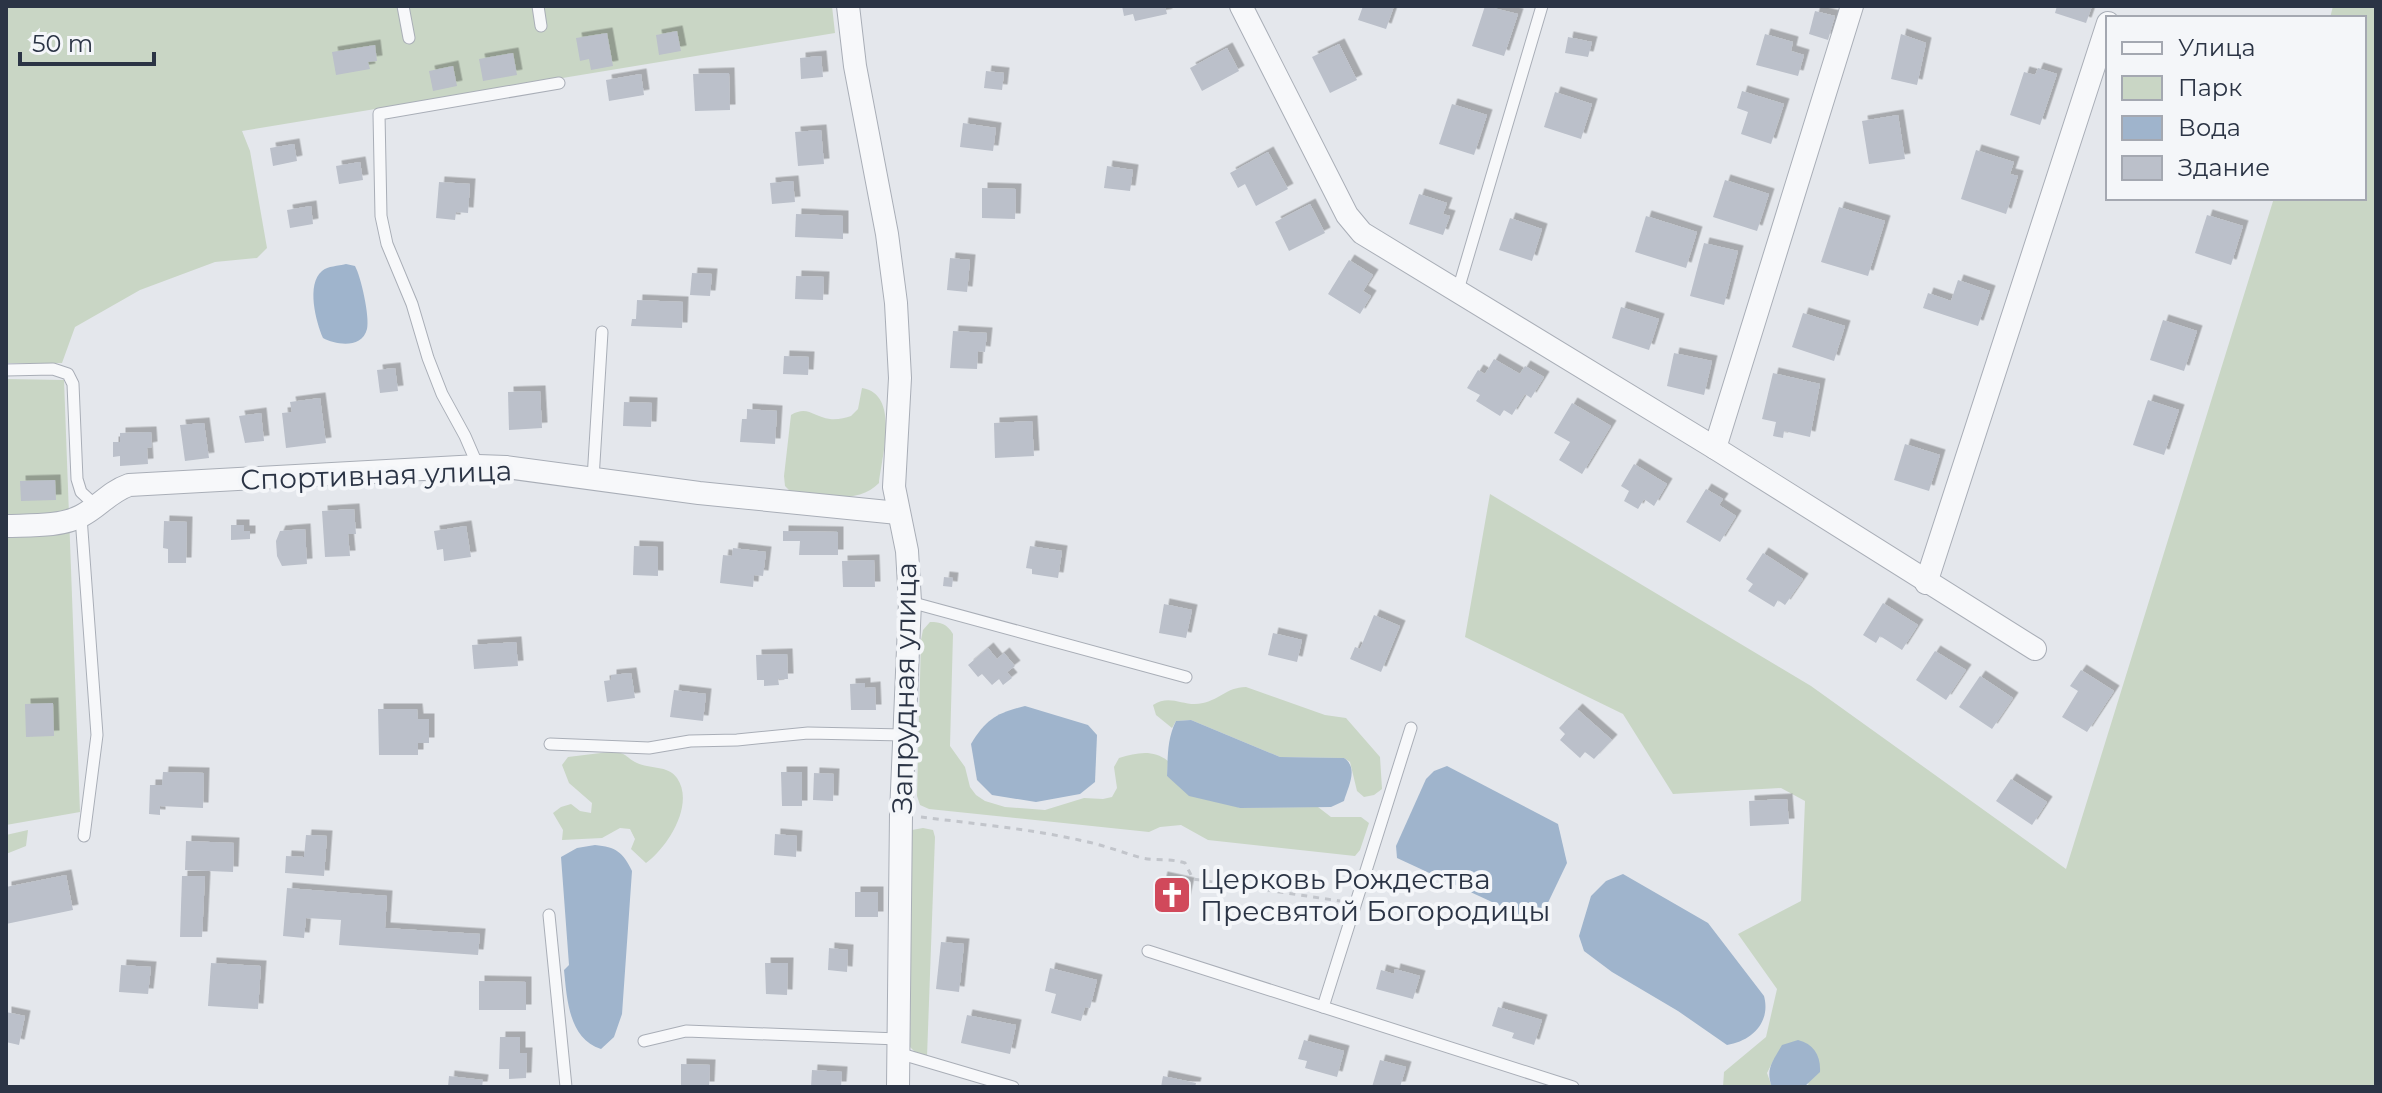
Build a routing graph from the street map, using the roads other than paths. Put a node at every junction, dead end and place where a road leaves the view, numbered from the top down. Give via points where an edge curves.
1 (403, 6) edge
2 (538, 6) edge
3 (848, 6) edge
4 (1241, 6) edge
5 (1542, 6) edge
6 (1852, 6) edge
7 (541, 26) dead end
8 (2106, 29) edge
9 (409, 38) dead end
10 (559, 83) dead end
11 (1458, 290) junction
12 (602, 332) dead end
13 (6, 370) edge
14 (1715, 448) junction
15 (478, 466) junction
16 (593, 479) junction
17 (88, 511) junction
18 (898, 513) junction
19 (6, 526) edge
20 (1926, 583) junction
21 (910, 602) junction
22 (2035, 649) dead end
23 (1186, 677) dead end
24 (1411, 728) dead end
25 (904, 735) junction
26 (550, 744) dead end
27 (84, 836) dead end
28 (549, 915) dead end
29 (1148, 951) dead end
30 (1323, 1007) junction
31 (644, 1041) dead end
32 (898, 1046) junction
33 (566, 1087) edge
34 (898, 1087) edge
35 (1013, 1087) edge
36 (1573, 1087) edge

1 - 9 lane
2 - 7 lane
3 - 18 street, Запрудная улица via 896,303
4 - 11 street via 1347,215 1362,233
5 - 11 lane
6 - 14 street
8 - 20 street
10 - 15 lane via 379,114 381,216 387,244 442,394
11 - 14 street
12 - 16 lane
13 - 17 lane via 53,369 68,374 73,384 77,479
14 - 20 street
15 - 16 street, Спортивная улица
15 - 17 street, Спортивная улица via 129,485
16 - 18 street, Спортивная улица
17 - 19 street, Спортивная улица via 52,523
17 - 27 lane via 97,735
18 - 21 street, Запрудная улица
20 - 22 street
21 - 23 lane
21 - 25 street, Запрудная улица
24 - 30 lane
25 - 26 lane via 808,733 649,748
25 - 32 street, Запрудная улица
28 - 33 lane
29 - 30 lane
30 - 36 lane
31 - 32 lane via 686,1031
32 - 34 street, Запрудная улица
32 - 35 lane

